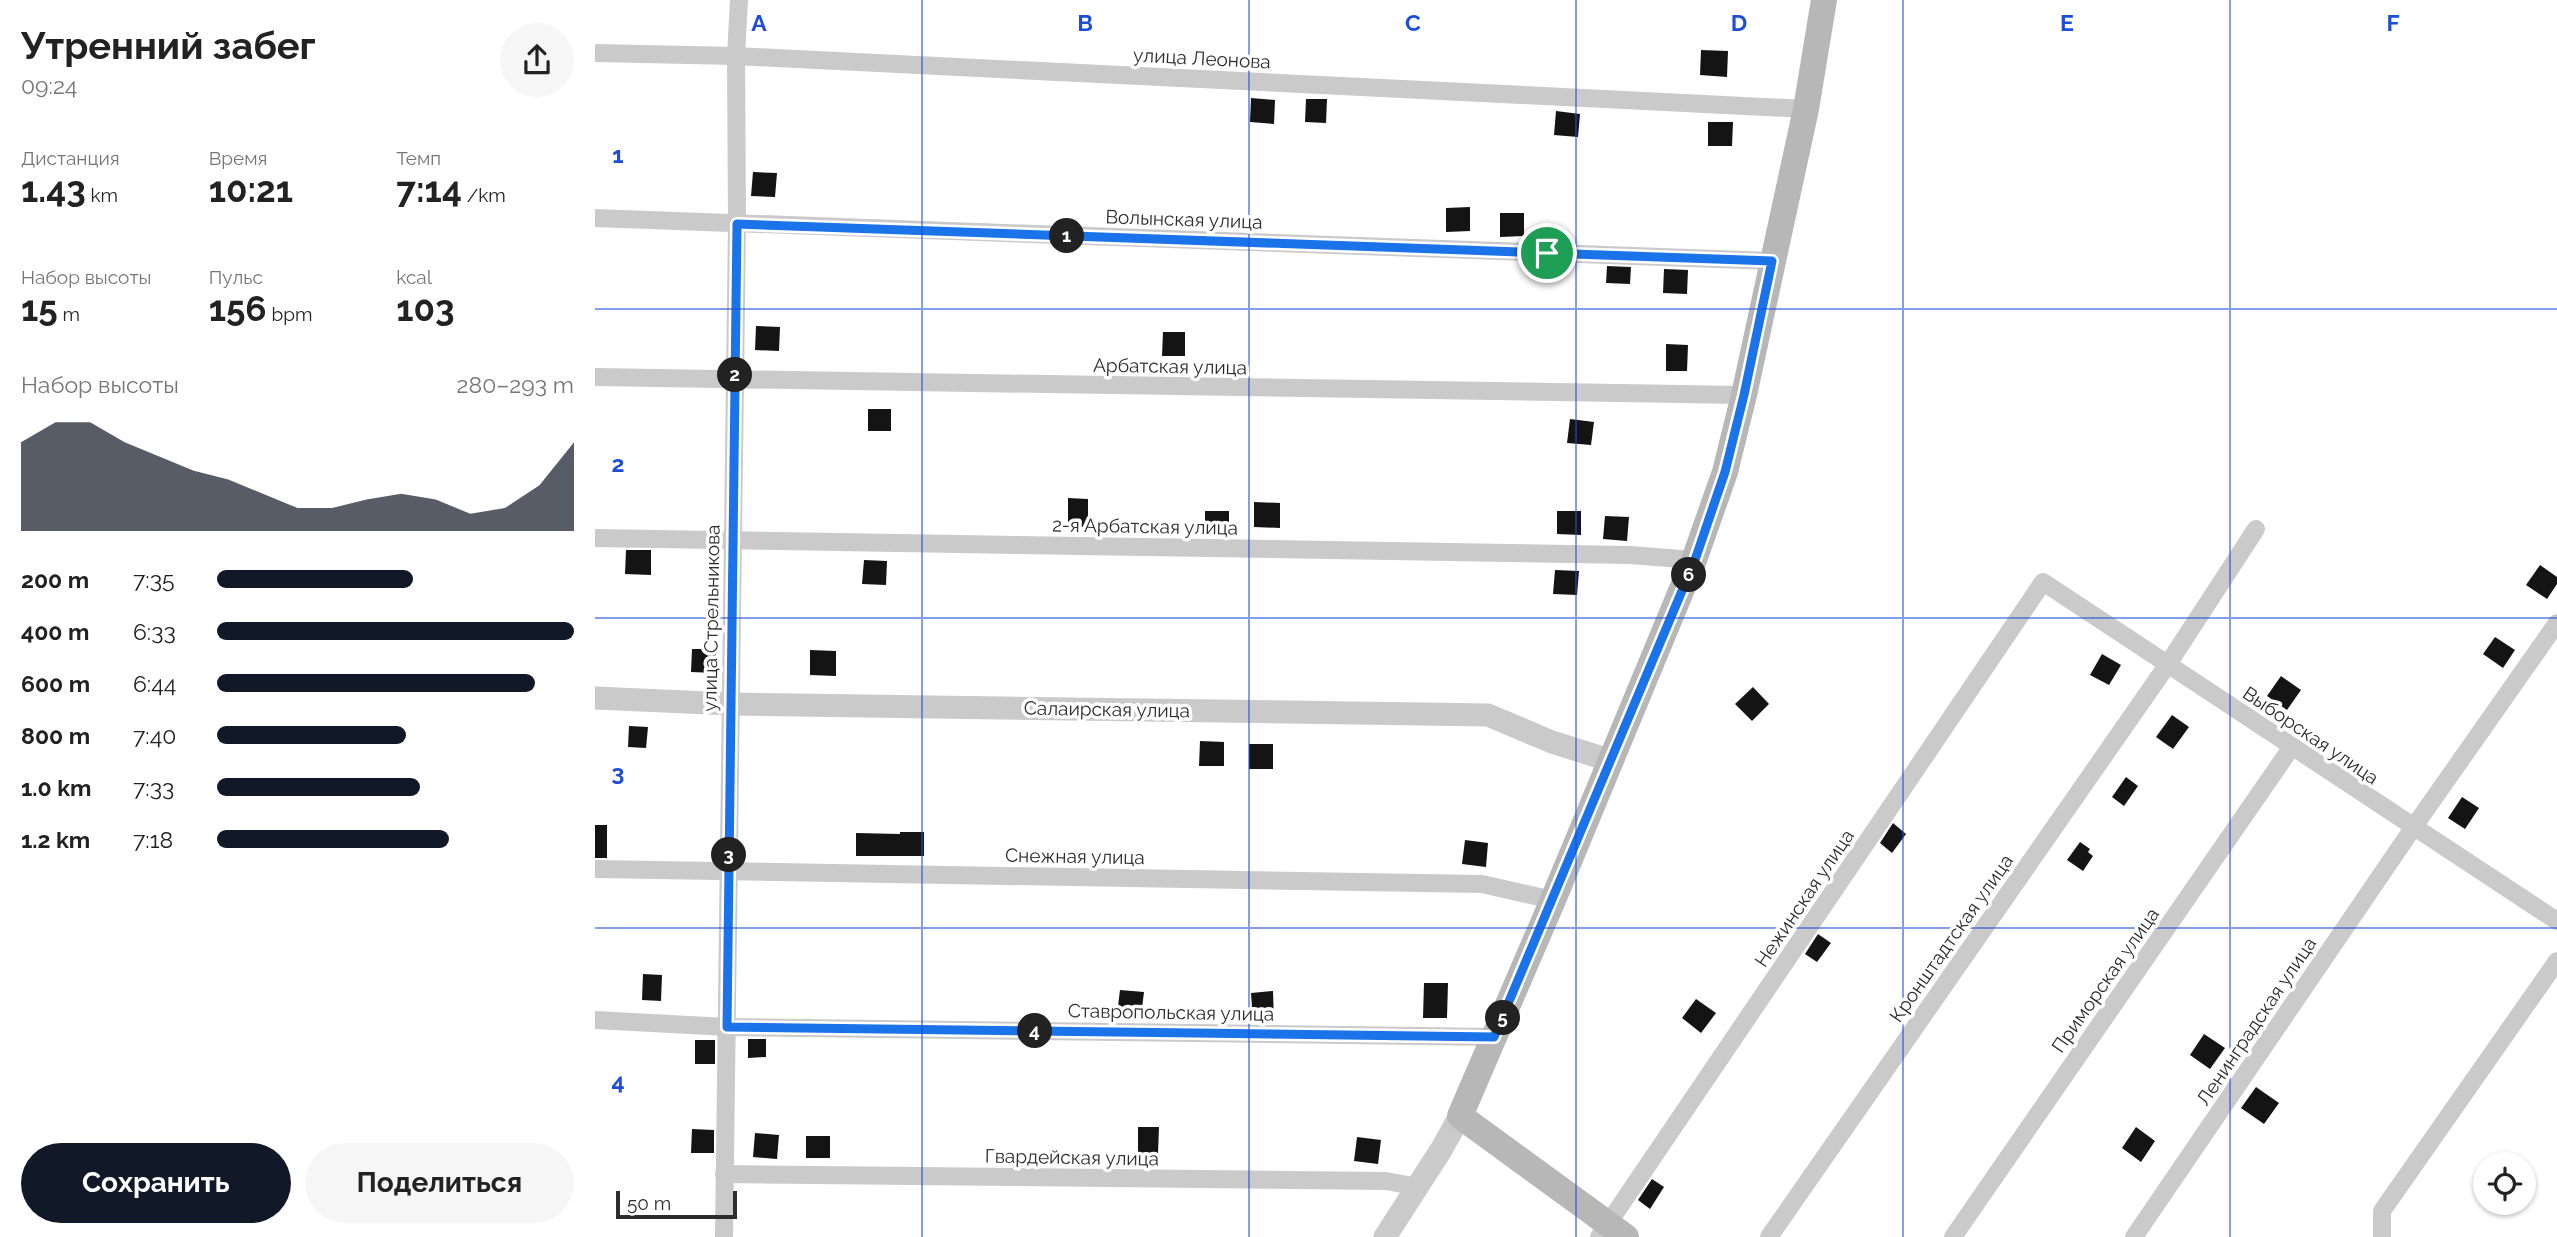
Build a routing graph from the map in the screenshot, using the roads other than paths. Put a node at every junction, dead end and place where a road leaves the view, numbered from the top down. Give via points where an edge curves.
1 (739, 0) edge
2 (1824, 0) edge
3 (595, 53) edge
4 (736, 56) junction
5 (1806, 108) junction
6 (595, 218) edge
7 (737, 224) junction
8 (1772, 261) junction
9 (595, 377) edge
10 (735, 380) junction
11 (1744, 395) junction
12 (2256, 529) dead end
13 (595, 538) edge
14 (733, 541) junction
15 (1695, 560) junction
16 (2043, 582) joint
17 (2557, 623) edge
18 (2168, 664) junction
19 (595, 698) edge
20 (731, 704) junction
21 (2291, 748) junction
22 (1612, 761) junction
23 (2413, 828) junction
24 (595, 869) edge
25 (729, 871) junction
26 (1553, 900) junction
27 (2557, 921) edge
28 (2557, 961) edge
29 (595, 1020) edge
30 (727, 1027) junction
31 (1494, 1037) junction
32 (1460, 1116) junction
33 (725, 1174) junction
34 (1419, 1186) junction
35 (1611, 1233) edge
36 (724, 1237) edge
37 (1385, 1237) edge
38 (1769, 1237) edge
39 (1954, 1237) edge
40 (2134, 1237) edge
41 (2382, 1237) edge

1 - 4 street, улица Стрельникова
2 - 5 main road
3 - 4 street, улица Леонова
4 - 5 street, улица Леонова
4 - 7 street, улица Стрельникова
5 - 8 main road
6 - 7 street, Волынская улица
7 - 8 street, Волынская улица
7 - 10 street, улица Стрельникова
8 - 11 main road
9 - 10 street, Арбатская улица
10 - 11 street, Арбатская улица
10 - 14 street, улица Стрельникова
11 - 15 main road via 1725,472
12 - 18 street, Кронштадтская улица
13 - 14 street, 2-я Арбатская улица
14 - 15 street, 2-я Арбатская улица via 1630,555
14 - 20 street, улица Стрельникова
15 - 22 main road
16 - 18 street, Выборская улица
16 - 35 street, Нежинская улица
17 - 23 street, Ленинградская улица
18 - 21 street, Выборская улица
18 - 38 street, Кронштадтская улица
19 - 20 street, Салаирская улица
20 - 22 street, Салаирская улица via 1488,715
20 - 25 street, улица Стрельникова
21 - 23 street, Выборская улица
21 - 39 street, Приморская улица
22 - 26 main road
23 - 27 street, Выборская улица
23 - 40 street, Ленинградская улица
24 - 25 street, Снежная улица
25 - 26 street, Снежная улица via 1482,884
25 - 30 street, улица Стрельникова
26 - 31 main road
28 - 41 street via 2382,1211
29 - 30 street, Ставропольская улица
30 - 31 street, Ставропольская улица
30 - 33 street, улица Стрельникова
31 - 32 main road
32 - 34 street
32 - 35 main road
33 - 34 street, Гвардейская улица via 1386,1181
33 - 36 street, улица Стрельникова
34 - 37 street

